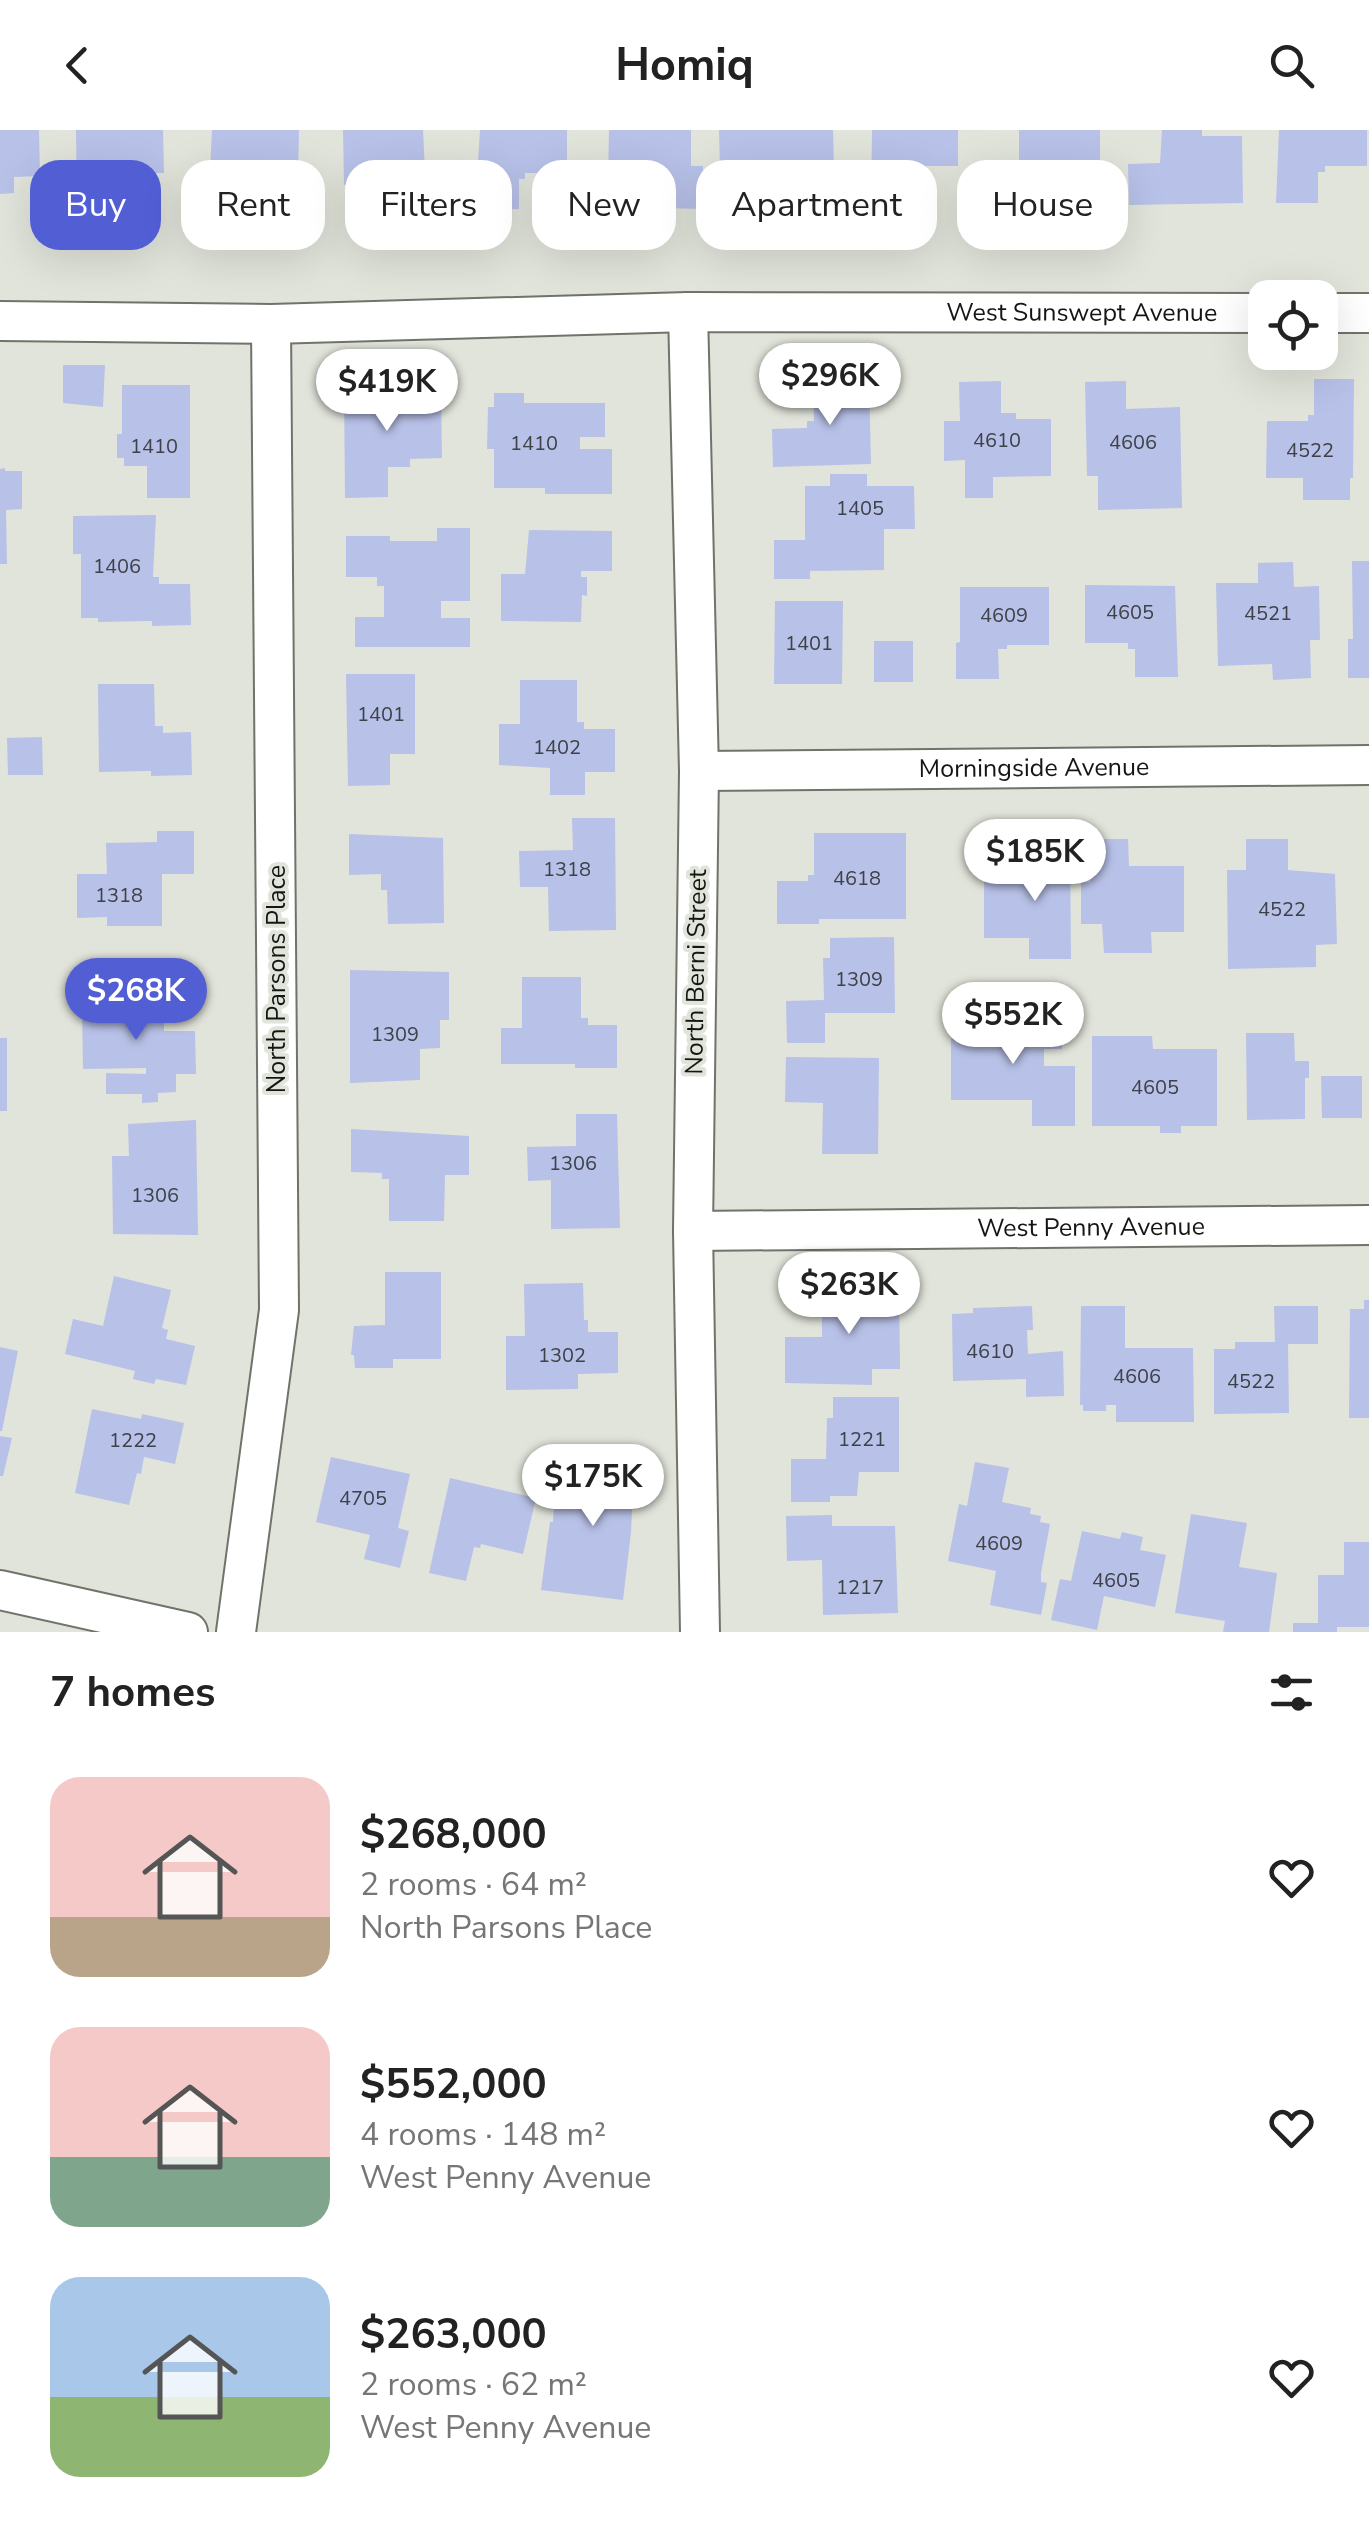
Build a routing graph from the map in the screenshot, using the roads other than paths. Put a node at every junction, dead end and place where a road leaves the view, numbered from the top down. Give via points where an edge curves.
1 (688, 312) junction
2 (1248, 313) edge
3 (1338, 313) edge
4 (1369, 313) edge
5 (0, 321) edge
6 (271, 324) junction
7 (1369, 765) edge
8 (699, 771) junction
9 (1369, 1225) edge
10 (693, 1230) junction
11 (0, 1590) edge
12 (188, 1632) edge
13 (236, 1632) edge
14 (700, 1632) edge

1 - 2 street, West Sunswept Avenue
1 - 6 street, West Sunswept Avenue
1 - 8 street, North Berni Street
3 - 4 street
5 - 6 street, West Sunswept Avenue
6 - 13 street, North Parsons Place via 279,1310
7 - 8 street, Morningside Avenue
8 - 10 street, North Berni Street
9 - 10 street, West Penny Avenue
10 - 14 street, North Berni Street
11 - 12 street

